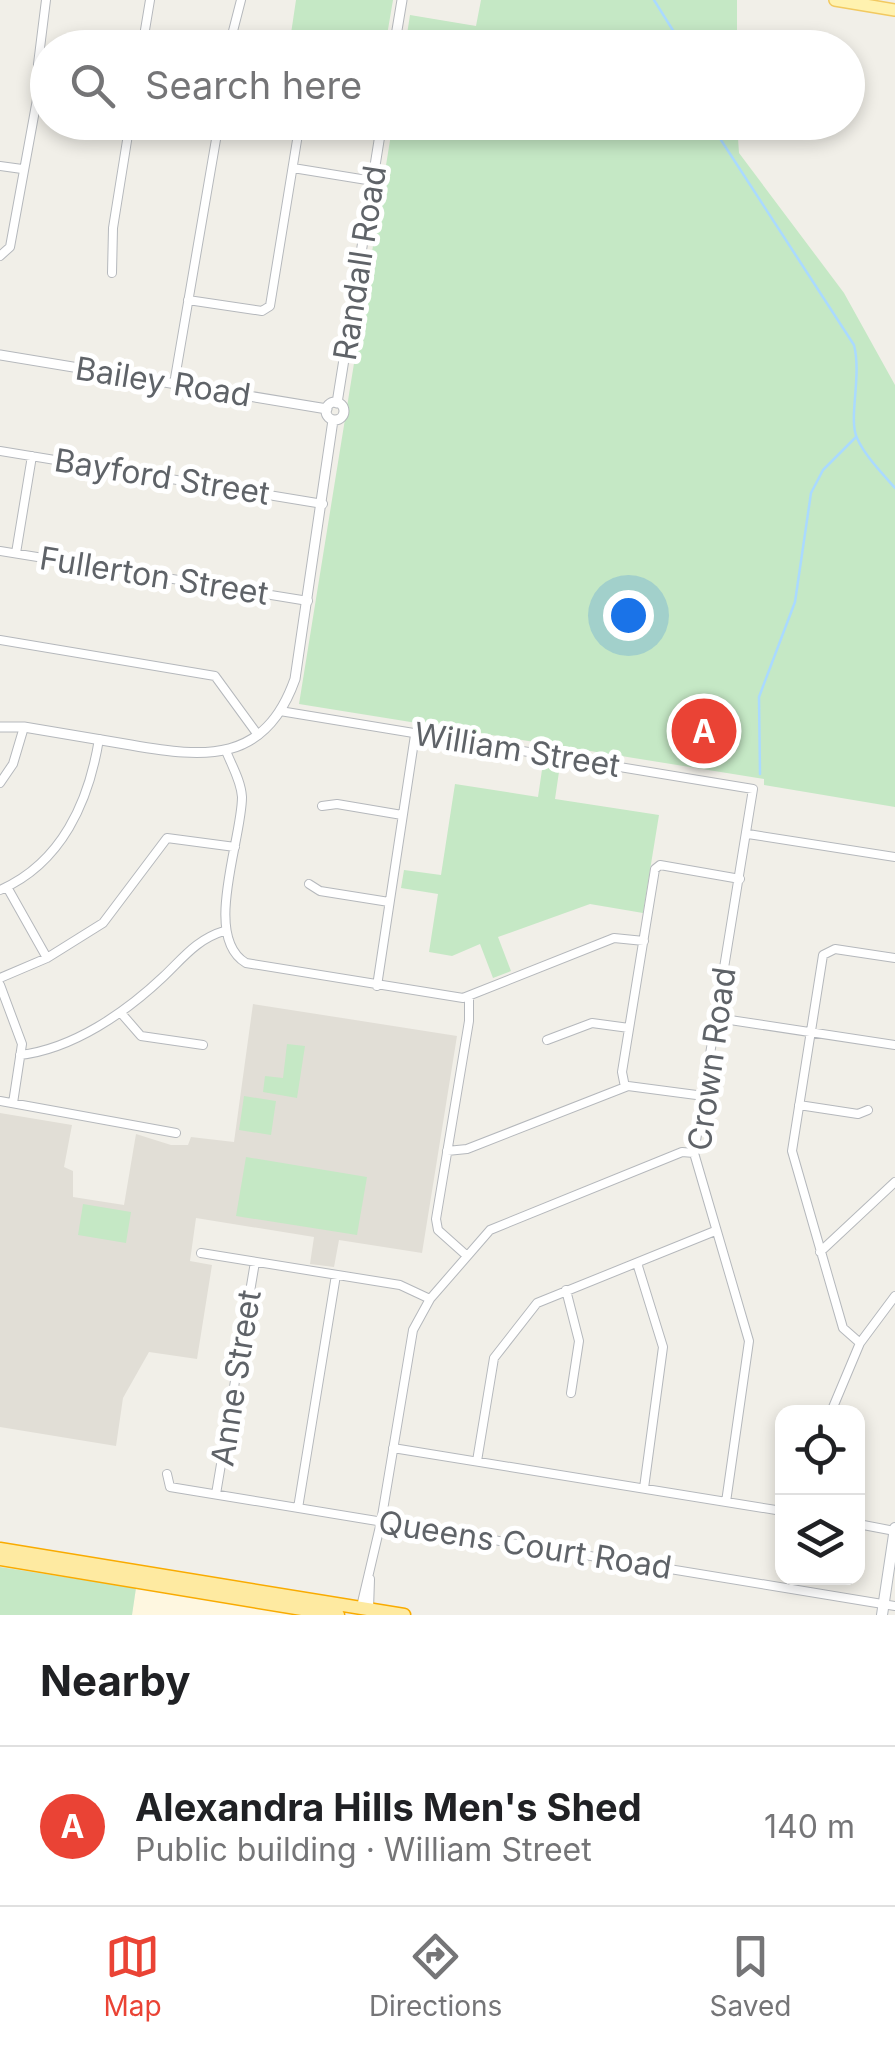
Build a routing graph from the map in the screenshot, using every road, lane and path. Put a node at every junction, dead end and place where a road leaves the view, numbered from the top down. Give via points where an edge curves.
1 (46, 0) edge
2 (150, 0) edge
3 (241, 0) edge
4 (402, 0) edge
5 (835, 0) edge
6 (895, 10) edge
7 (42, 30) edge
8 (145, 30) edge
9 (233, 30) edge
10 (397, 30) edge
11 (30, 137) edge
12 (127, 140) edge
13 (216, 140) edge
14 (295, 140) edge
15 (379, 140) edge
16 (0, 166) edge
17 (293, 168) junction
18 (22, 169) junction
19 (373, 181) junction
20 (0, 256) edge
21 (112, 273) dead end
22 (188, 300) junction
23 (0, 356) edge
24 (174, 384) junction
25 (336, 402) junction
26 (327, 410) junction
27 (334, 420) junction
28 (0, 451) edge
29 (32, 456) junction
30 (323, 504) junction
31 (0, 550) edge
32 (16, 553) junction
33 (308, 601) junction
34 (0, 640) edge
35 (280, 711) junction
36 (0, 727) edge
37 (24, 727) junction
38 (258, 735) junction
39 (415, 735) junction
40 (100, 739) junction
41 (226, 752) junction
42 (0, 784) edge
43 (753, 789) joint
44 (322, 806) dead end
45 (402, 815) junction
46 (748, 834) junction
47 (235, 847) junction
48 (895, 857) edge
49 (740, 879) junction
50 (309, 884) dead end
51 (4, 888) edge
52 (389, 902) junction
53 (224, 931) junction
54 (644, 941) junction
55 (47, 958) junction
56 (895, 958) edge
57 (0, 978) edge
58 (0, 985) edge
59 (377, 986) junction
60 (468, 997) junction
61 (121, 1013) junction
62 (717, 1018) junction
63 (629, 1028) junction
64 (810, 1032) junction
65 (547, 1040) dead end
66 (895, 1044) edge
67 (203, 1046) dead end
68 (20, 1055) junction
69 (625, 1087) junction
70 (704, 1096) junction
71 (0, 1100) edge
72 (13, 1103) junction
73 (799, 1105) junction
74 (868, 1110) dead end
75 (176, 1133) dead end
76 (448, 1151) junction
77 (694, 1152) junction
78 (895, 1182) edge
79 (715, 1230) junction
80 (820, 1252) junction
81 (201, 1253) dead end
82 (466, 1254) junction
83 (255, 1262) junction
84 (637, 1263) junction
85 (336, 1275) junction
86 (566, 1290) junction
87 (895, 1296) edge
88 (430, 1299) junction
89 (860, 1343) junction
90 (571, 1393) dead end
91 (834, 1405) edge
92 (393, 1448) junction
93 (476, 1461) junction
94 (167, 1474) dead end
95 (644, 1488) junction
96 (216, 1494) junction
97 (726, 1502) junction
98 (298, 1508) junction
99 (775, 1510) edge
100 (381, 1522) junction
101 (865, 1525) edge
102 (895, 1530) edge
103 (0, 1548) edge
104 (0, 1560) edge
105 (887, 1608) edge
106 (364, 1612) edge
107 (334, 1615) edge
108 (404, 1615) edge

1 - 7 street
2 - 8 street
3 - 9 street
4 - 10 street
5 - 6 main road
11 - 18 street
12 - 21 street
13 - 22 street
14 - 17 street
15 - 19 street, Randall Road
16 - 18 street
17 - 19 street
17 - 22 street via 270,306 262,312
18 - 20 street via 10,247
19 - 25 street, Randall Road
22 - 24 street
23 - 24 street, Bailey Road
24 - 26 street, Bailey Road
25 - 26 street, Randall Road
25 - 27 street, Randall Road via 344,412
26 - 27 street
27 - 30 street, Randall Road
28 - 29 street, Bayford Street
29 - 30 street, Bayford Street
29 - 32 street
30 - 33 street, Randall Road
31 - 32 street, Fullerton Street
32 - 33 street, Fullerton Street
33 - 35 street, Randall Road via 294,679
34 - 38 street via 215,676
35 - 38 street
35 - 39 street, William Street
36 - 37 street
37 - 40 street
37 - 42 street
38 - 41 street
39 - 43 street, William Street
39 - 45 street
40 - 41 street via 187,755
40 - 51 street via 79,814 52,850
41 - 47 street via 241,791
43 - 46 street, Crown Road
44 - 45 street
45 - 52 street
46 - 48 street
46 - 49 street, Crown Road
47 - 53 street
47 - 55 street via 166,838 103,922
49 - 54 street via 655,869
49 - 62 street, Crown Road
50 - 52 street
51 - 55 street
52 - 59 street
53 - 59 street via 234,954 253,966
53 - 61 street via 197,942
54 - 60 street via 614,938
54 - 63 street
55 - 57 street
56 - 64 street via 824,952
58 - 68 street via 21,1038
59 - 60 street
60 - 76 street
61 - 67 street via 141,1036
61 - 68 street via 63,1043
62 - 64 street
62 - 70 street, Crown Road
63 - 65 street via 592,1024
63 - 69 street
64 - 66 street
64 - 73 street
68 - 72 street
69 - 70 street
69 - 76 street
70 - 77 street, Crown Road
71 - 72 street
72 - 75 street
73 - 74 street
73 - 80 street via 792,1151
76 - 82 street via 436,1225
77 - 79 street, Crown Road
77 - 82 street via 490,1230
78 - 80 street
79 - 84 street
79 - 97 street, Crown Road via 749,1341
80 - 89 street via 843,1328
81 - 83 street
82 - 88 street
83 - 85 street
83 - 96 street, Anne Street
84 - 86 street
84 - 95 street via 663,1346
85 - 88 street via 410,1287
85 - 98 street
86 - 90 street via 579,1340
86 - 93 street via 537,1303 494,1358
87 - 89 street
88 - 92 street via 413,1330
89 - 91 street
92 - 93 street
92 - 100 street
93 - 95 street
94 - 96 street, Queens Court Road via 170,1487
95 - 97 street
96 - 98 street, Queens Court Road
97 - 99 street
98 - 100 street, Queens Court Road
100 - 105 street, Queens Court Road
100 - 106 street
101 - 102 street
102 - 105 main road
103 - 106 highway
104 - 107 highway
106 - 108 highway

